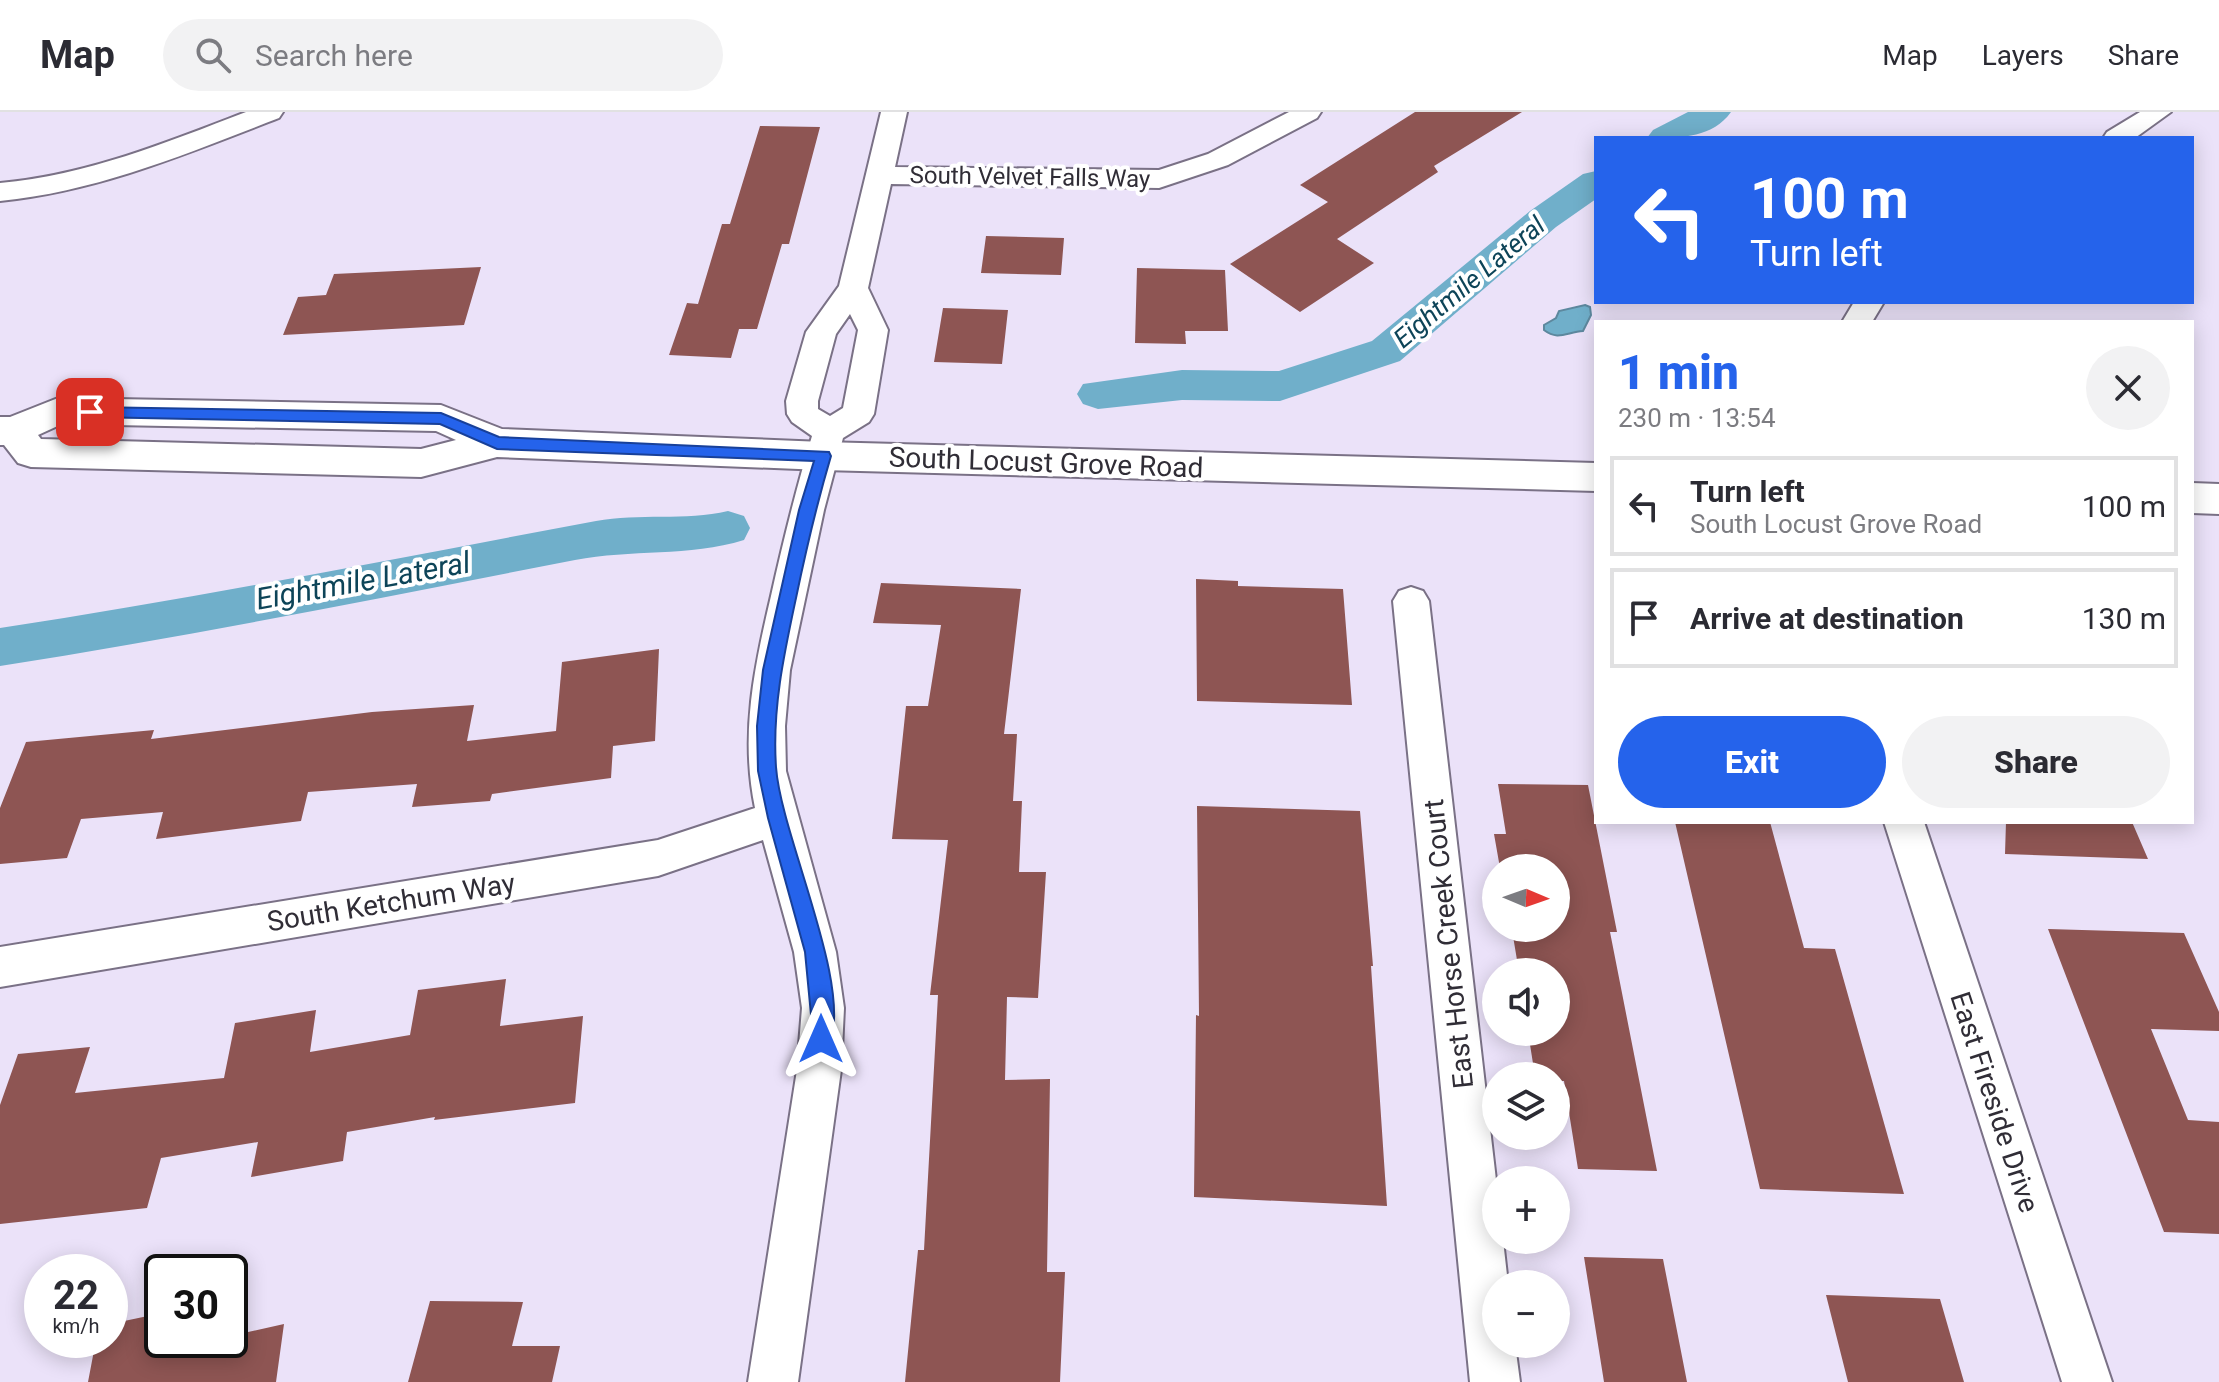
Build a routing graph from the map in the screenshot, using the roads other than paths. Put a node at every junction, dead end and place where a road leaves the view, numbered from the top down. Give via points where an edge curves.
1 (270, 112) edge
2 (894, 112) edge
3 (1308, 112) edge
4 (2158, 112) edge
5 (2119, 136) edge
6 (881, 175) junction
7 (0, 192) edge
8 (853, 288) junction
9 (7, 431) edge
10 (826, 444) junction
11 (1594, 477) edge
12 (2194, 498) edge
13 (2219, 499) edge
14 (1411, 601) dead end
15 (777, 818) junction
16 (1905, 824) edge
17 (0, 967) edge
18 (773, 1382) edge
19 (1495, 1382) edge
20 (2087, 1382) edge

1 - 7 street via 115,170 56,187
2 - 6 street
3 - 6 street, South Velvet Falls Way via 1229,157 1159,179
4 - 5 street
6 - 8 street
8 - 10 street via 873,330 858,414
8 - 10 street via 821,332 802,401 803,414
9 - 10 main road, South Locust Grove Road via 31,453 421,463 497,443
10 - 11 main road, South Locust Grove Road
10 - 15 street via 772,670 767,771
12 - 13 main road
14 - 19 street, East Horse Creek Court
15 - 17 street, South Ketchum Way via 658,858
15 - 18 street via 815,952 823,1008 819,1070
16 - 20 street, East Fireside Drive

